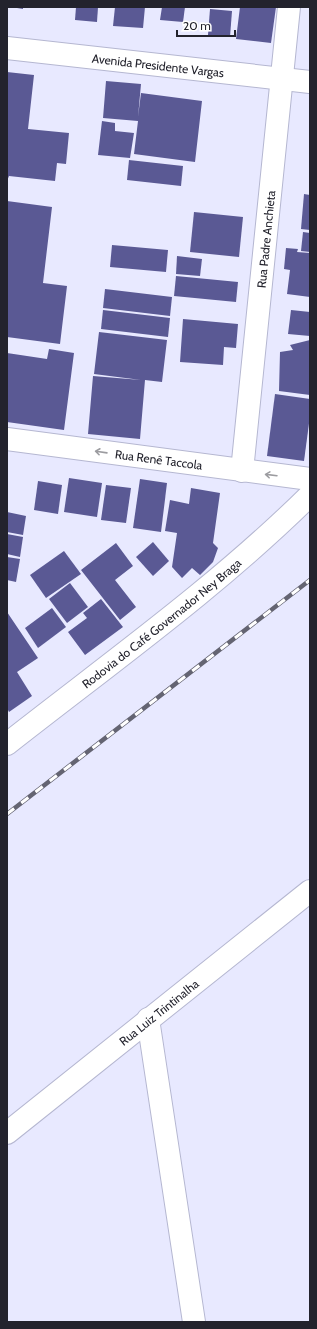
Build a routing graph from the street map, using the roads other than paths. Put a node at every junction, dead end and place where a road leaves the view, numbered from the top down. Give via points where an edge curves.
1 (290, 7) edge
2 (7, 48) edge
3 (281, 80) junction
4 (310, 82) edge
5 (7, 439) edge
6 (242, 471) junction
7 (310, 479) edge
8 (310, 495) edge
9 (7, 744) edge
10 (310, 891) edge
11 (148, 1019) junction
12 (7, 1133) edge
13 (194, 1322) edge

1 - 3 street, Rua Padre Anchieta
2 - 3 street, Avenida Presidente Vargas
3 - 4 street, Avenida Presidente Vargas
3 - 6 street, Rua Padre Anchieta
6 -> 5 street, Rua Renê Taccola
7 -> 6 street, Rua Renê Taccola
8 - 9 street, Rodovia do Café Governador Ney Braga via 242,559 178,612
10 - 11 street, Rua Luiz Trintinalha
11 - 12 street, Rua Luiz Trintinalha
11 - 13 street

